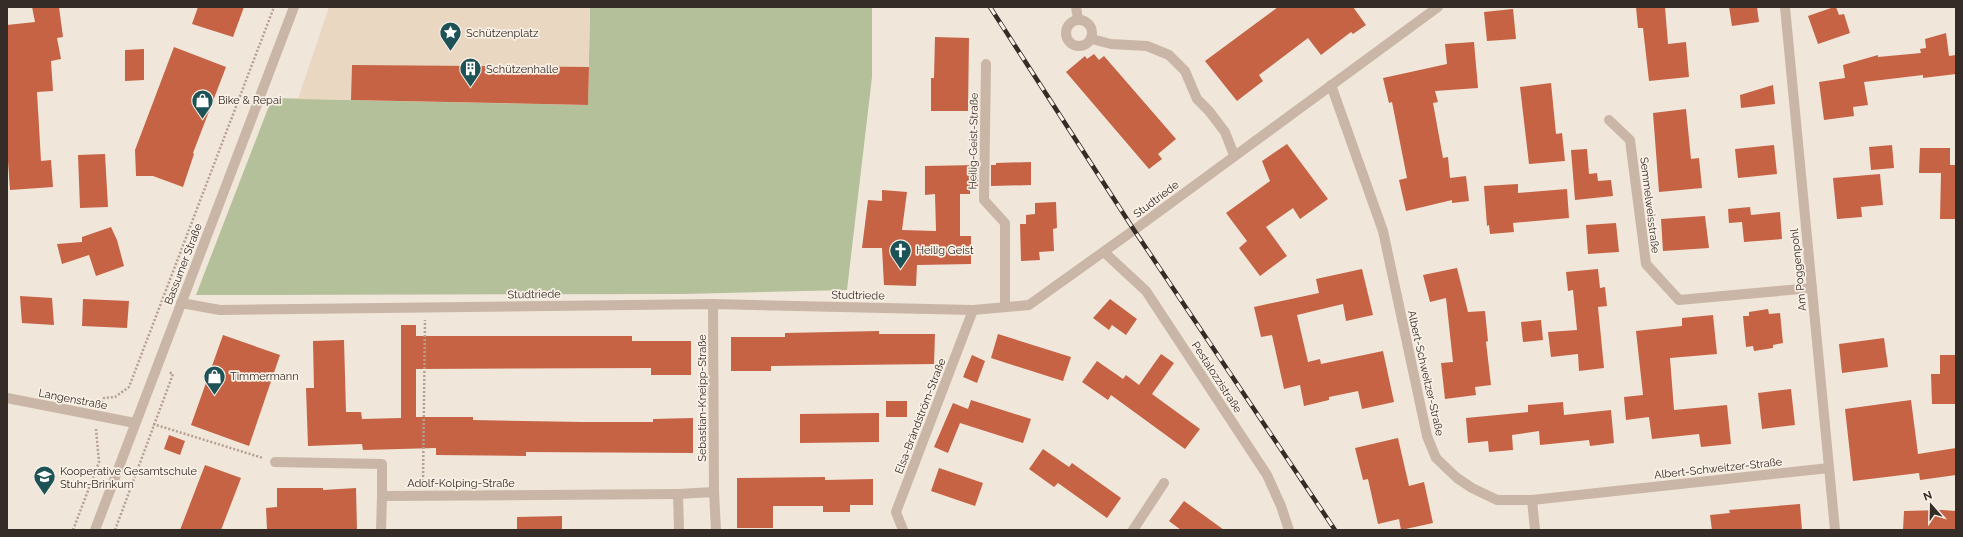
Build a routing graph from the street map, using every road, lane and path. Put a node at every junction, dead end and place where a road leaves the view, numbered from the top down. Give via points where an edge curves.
1 (274, 7) edge
2 (294, 7) edge
3 (1076, 7) edge
4 (1438, 7) edge
5 (1785, 7) edge
6 (1078, 20) junction
7 (1092, 39) junction
8 (986, 64) dead end
9 (1331, 86) junction
10 (1609, 120) dead end
11 (1234, 155) junction
12 (1104, 252) junction
13 (1812, 288) junction
14 (181, 303) junction
15 (713, 304) junction
16 (425, 307) junction
17 (1005, 307) junction
18 (973, 310) junction
19 (7, 398) edge
20 (99, 416) junction
21 (135, 423) junction
22 (275, 462) joint
23 (1829, 468) junction
24 (1164, 483) dead end
25 (714, 492) junction
26 (678, 494) junction
27 (382, 496) junction
28 (423, 496) junction
29 (1532, 500) junction
30 (73, 530) edge
31 (95, 530) edge
32 (382, 530) edge
33 (679, 530) edge
34 (716, 530) edge
35 (902, 530) edge
36 (1133, 530) edge
37 (1289, 530) edge
38 (1535, 530) edge
39 (1835, 530) edge

1 - 20 path via 140,362 129,387 115,397 104,398
2 - 14 street, Bassumer Straße
3 - 6 street
4 - 9 street, Studtriede
5 - 13 street, Am Poggenpohl
6 - 7 street via 1087,22 1092,30
6 - 7 street via 1070,23 1065,32 1068,42 1076,47 1085,46
7 - 11 street via 1111,44 1147,46 1169,55 1185,71 1197,99 1225,132
8 - 17 street, Heilig-Geist-Straße via 984,200 1005,223
9 - 11 street, Studtriede
9 - 29 street, Albert-Schweitzer-Straße via 1383,231 1424,421 1436,458 1456,478 1484,495 1497,500
10 - 13 street, Semmelweisstraße via 1630,140 1646,264 1680,300
11 - 12 street, Studtriede
12 - 17 street, Studtriede via 1029,305
12 - 37 street, Pestalozzistraße via 1146,291 1267,474
13 - 23 street, Am Poggenpohl
14 - 16 street, Studtriede via 220,310
14 - 21 street, Bassumer Straße
15 - 16 street, Studtriede
15 - 18 street, Studtriede
15 - 25 street, Sebastian-Kneipp-Straße
16 - 28 path
17 - 18 street, Studtriede
18 - 35 street, Elsa-Brändström-Straße via 896,512
19 - 20 street, Langenstraße
20 - 21 street, Langenstraße
20 - 30 path via 96,429 99,462
21 - 22 path via 154,425
21 - 31 street, Bassumer Straße
22 - 27 street via 382,464
23 - 29 street, Albert-Schweitzer-Straße
23 - 39 street, Am Poggenpohl
24 - 36 street
25 - 26 street
25 - 34 street, Sebastian-Kneipp-Straße
26 - 28 street, Adolf-Kolping-Straße
26 - 33 street
27 - 28 street, Adolf-Kolping-Straße
27 - 32 street
29 - 38 street

